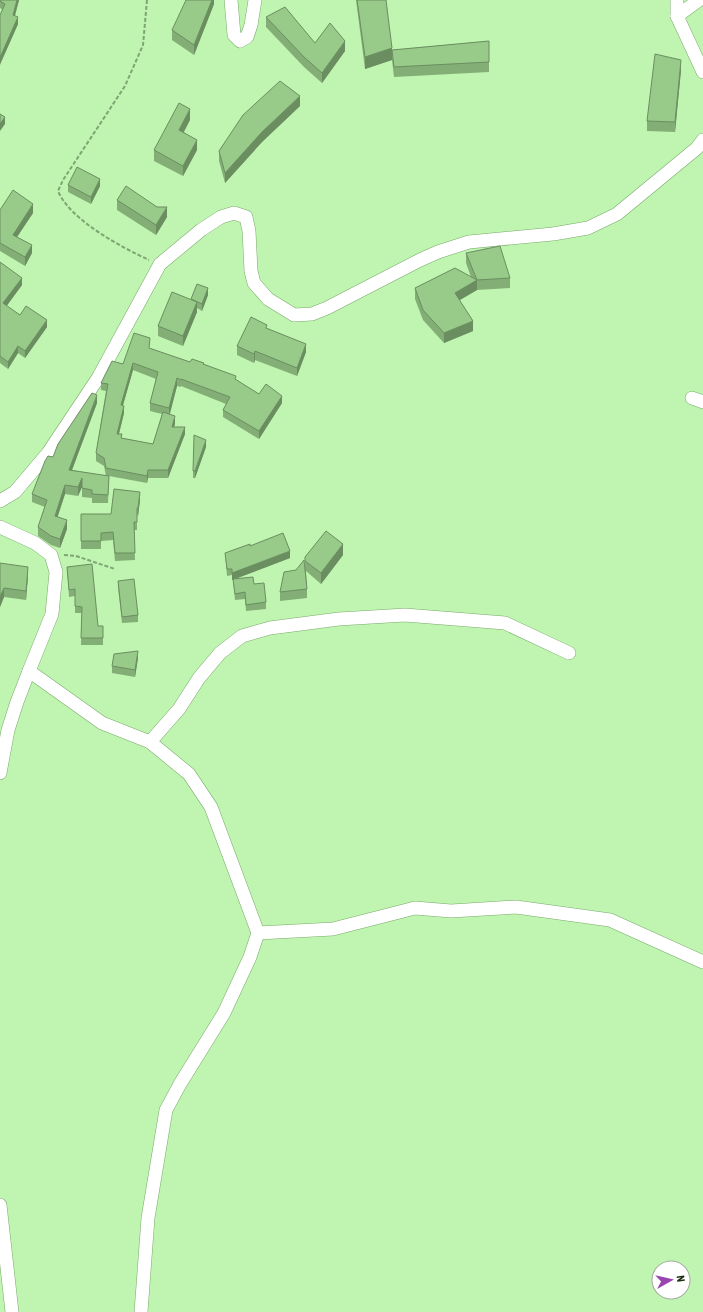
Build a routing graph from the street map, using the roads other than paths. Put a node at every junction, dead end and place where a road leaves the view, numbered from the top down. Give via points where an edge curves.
1 (231, 0) edge
2 (254, 0) edge
3 (677, 0) edge
4 (699, 0) edge
5 (677, 16) junction
6 (703, 72) edge
7 (703, 140) edge
8 (0, 501) edge
9 (0, 528) edge
10 (569, 653) dead end
11 (29, 671) junction
12 (150, 742) junction
13 (0, 773) edge
14 (258, 933) junction
15 (703, 962) edge
16 (0, 1205) edge
17 (12, 1312) edge
18 (141, 1312) edge

1 - 2 street via 234,35 240,41 247,37
3 - 5 street
4 - 5 street
5 - 6 street
7 - 8 street via 697,148 617,214 588,228 469,242 420,260 312,314 294,315 268,299 254,283 246,217 234,214 221,217 160,264 98,378 48,453 15,492
9 - 11 street via 35,542 51,555 56,572 52,614
10 - 12 street via 505,623 405,615 339,619 270,628 242,636 220,653
11 - 12 street via 102,723
11 - 13 street via 8,730
12 - 14 street via 189,774 211,807
14 - 15 street via 333,929 415,908 451,911 516,908 610,920
14 - 18 street via 250,957 224,1013 166,1110 148,1218
16 - 17 street

